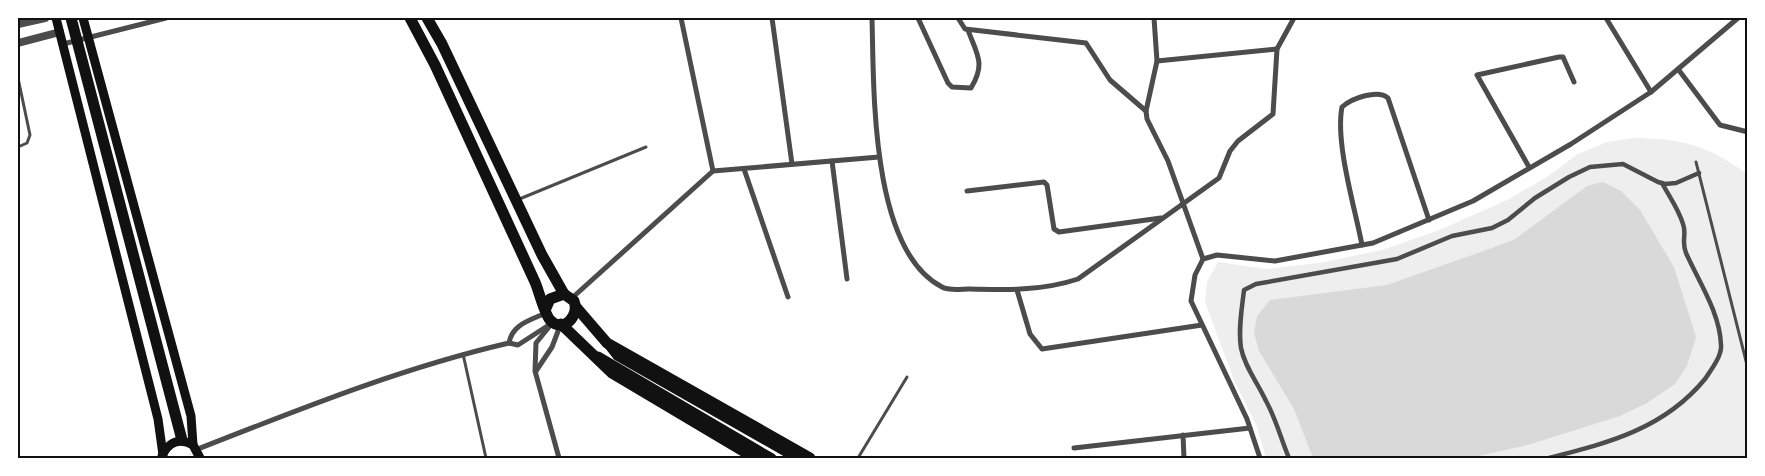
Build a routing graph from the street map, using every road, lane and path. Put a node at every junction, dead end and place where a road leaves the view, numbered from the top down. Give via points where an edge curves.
1 (45, 18) edge
2 (56, 18) edge
3 (71, 18) edge
4 (84, 18) edge
5 (166, 18) edge
6 (410, 18) edge
7 (427, 18) edge
8 (681, 18) edge
9 (772, 18) edge
10 (872, 18) edge
11 (918, 18) edge
12 (958, 18) edge
13 (1154, 18) edge
14 (1293, 18) edge
15 (1606, 18) edge
16 (1738, 18) edge
17 (18, 24) edge
18 (968, 30) junction
19 (60, 32) junction
20 (88, 37) junction
21 (63, 44) junction
22 (18, 45) edge
23 (1277, 49) junction
24 (1157, 61) junction
25 (1678, 69) junction
26 (18, 78) edge
27 (1574, 82) dead end
28 (1652, 92) junction
29 (1146, 110) junction
30 (1748, 132) edge
31 (18, 147) edge
32 (646, 147) dead end
33 (879, 156) junction
34 (832, 161) junction
35 (1696, 162) dead end
36 (792, 164) junction
37 (1529, 167) junction
38 (744, 169) junction
39 (713, 171) junction
40 (1699, 173) junction
41 (1662, 183) junction
42 (967, 191) dead end
43 (516, 200) junction
44 (1185, 203) junction
45 (1161, 218) junction
46 (1429, 220) junction
47 (1362, 245) junction
48 (1203, 259) junction
49 (847, 279) dead end
50 (1017, 290) junction
51 (788, 297) dead end
52 (571, 300) junction
53 (551, 317) junction
54 (1202, 325) junction
55 (509, 342) junction
56 (607, 343) junction
57 (463, 353) junction
58 (591, 353) junction
59 (1748, 369) edge
60 (535, 371) junction
61 (907, 377) dead end
62 (1250, 428) junction
63 (1183, 435) junction
64 (182, 440) junction
65 (1074, 448) dead end
66 (197, 451) edge
67 (162, 457) edge
68 (486, 458) edge
69 (559, 458) edge
70 (754, 458) edge
71 (772, 458) edge
72 (796, 458) edge
73 (810, 458) edge
74 (858, 458) edge
75 (1184, 458) edge
76 (1260, 458) edge
77 (1289, 458) edge
78 (1549, 458) edge

1 - 17 street
2 - 19 main road
3 - 64 highway
4 - 20 main road
5 - 20 street
6 - 53 highway via 435,65
7 - 43 highway
8 - 39 street
9 - 36 street
10 - 33 street via 875,130
11 - 18 street via 952,87 971,88 979,75 979,59
12 - 18 street via 963,28
13 - 24 street
14 - 23 street
15 - 28 street
16 - 25 street
18 - 29 street via 1083,42 1090,47 1110,80
19 - 21 main road
19 - 22 street
20 - 21 street
20 - 66 main road via 191,416
21 - 67 main road via 158,420
23 - 24 street
23 - 44 street via 1273,114 1238,141 1230,151 1219,178
24 - 29 street
25 - 28 street
25 - 30 street via 1720,125
26 - 31 lane via 30,135 27,143
27 - 37 street via 1567,62 1559,56 1477,76
28 - 37 street
29 - 44 street via 1147,119
32 - 43 lane
33 - 34 street
33 - 50 street via 884,186 900,236 917,266 930,279 944,288
34 - 36 street
34 - 49 street
35 - 40 lane
36 - 38 street
37 - 46 street via 1473,201
38 - 39 street
38 - 51 street
39 - 52 street
40 - 41 street via 1676,183
40 - 59 lane
41 - 77 street via 1624,164 1590,167 1569,176 1492,228 1452,236 1397,259 1256,284 1244,290 1240,327 1242,348 1249,372 1266,399
41 - 78 street via 1684,224 1682,242 1714,312 1722,348 1698,387 1670,414 1596,447
42 - 45 street via 1044,182 1054,229 1059,232
43 - 52 highway
44 - 45 street
44 - 48 street
45 - 50 street via 1078,280 1057,286
46 - 47 street
46 - 47 street via 1388,98 1376,94 1346,103 1340,116 1342,144
47 - 48 street via 1275,261 1217,255
48 - 54 street via 1195,275 1190,301
50 - 54 street via 1030,334 1042,349
52 - 53 highway via 550,299
52 - 53 highway via 574,317
52 - 56 highway
53 - 55 street via 518,344
53 - 55 street via 518,326 510,334
53 - 58 highway
53 - 60 street via 536,343
53 - 60 street via 552,347
54 - 62 street
55 - 57 street
56 - 72 main road via 617,356
56 - 73 highway
57 - 66 street via 337,394
57 - 68 lane
58 - 70 highway via 612,373
58 - 71 main road
60 - 69 street
61 - 74 lane
62 - 63 street
62 - 76 street
63 - 65 street
63 - 75 street
64 - 66 main road
64 - 67 main road via 170,444

